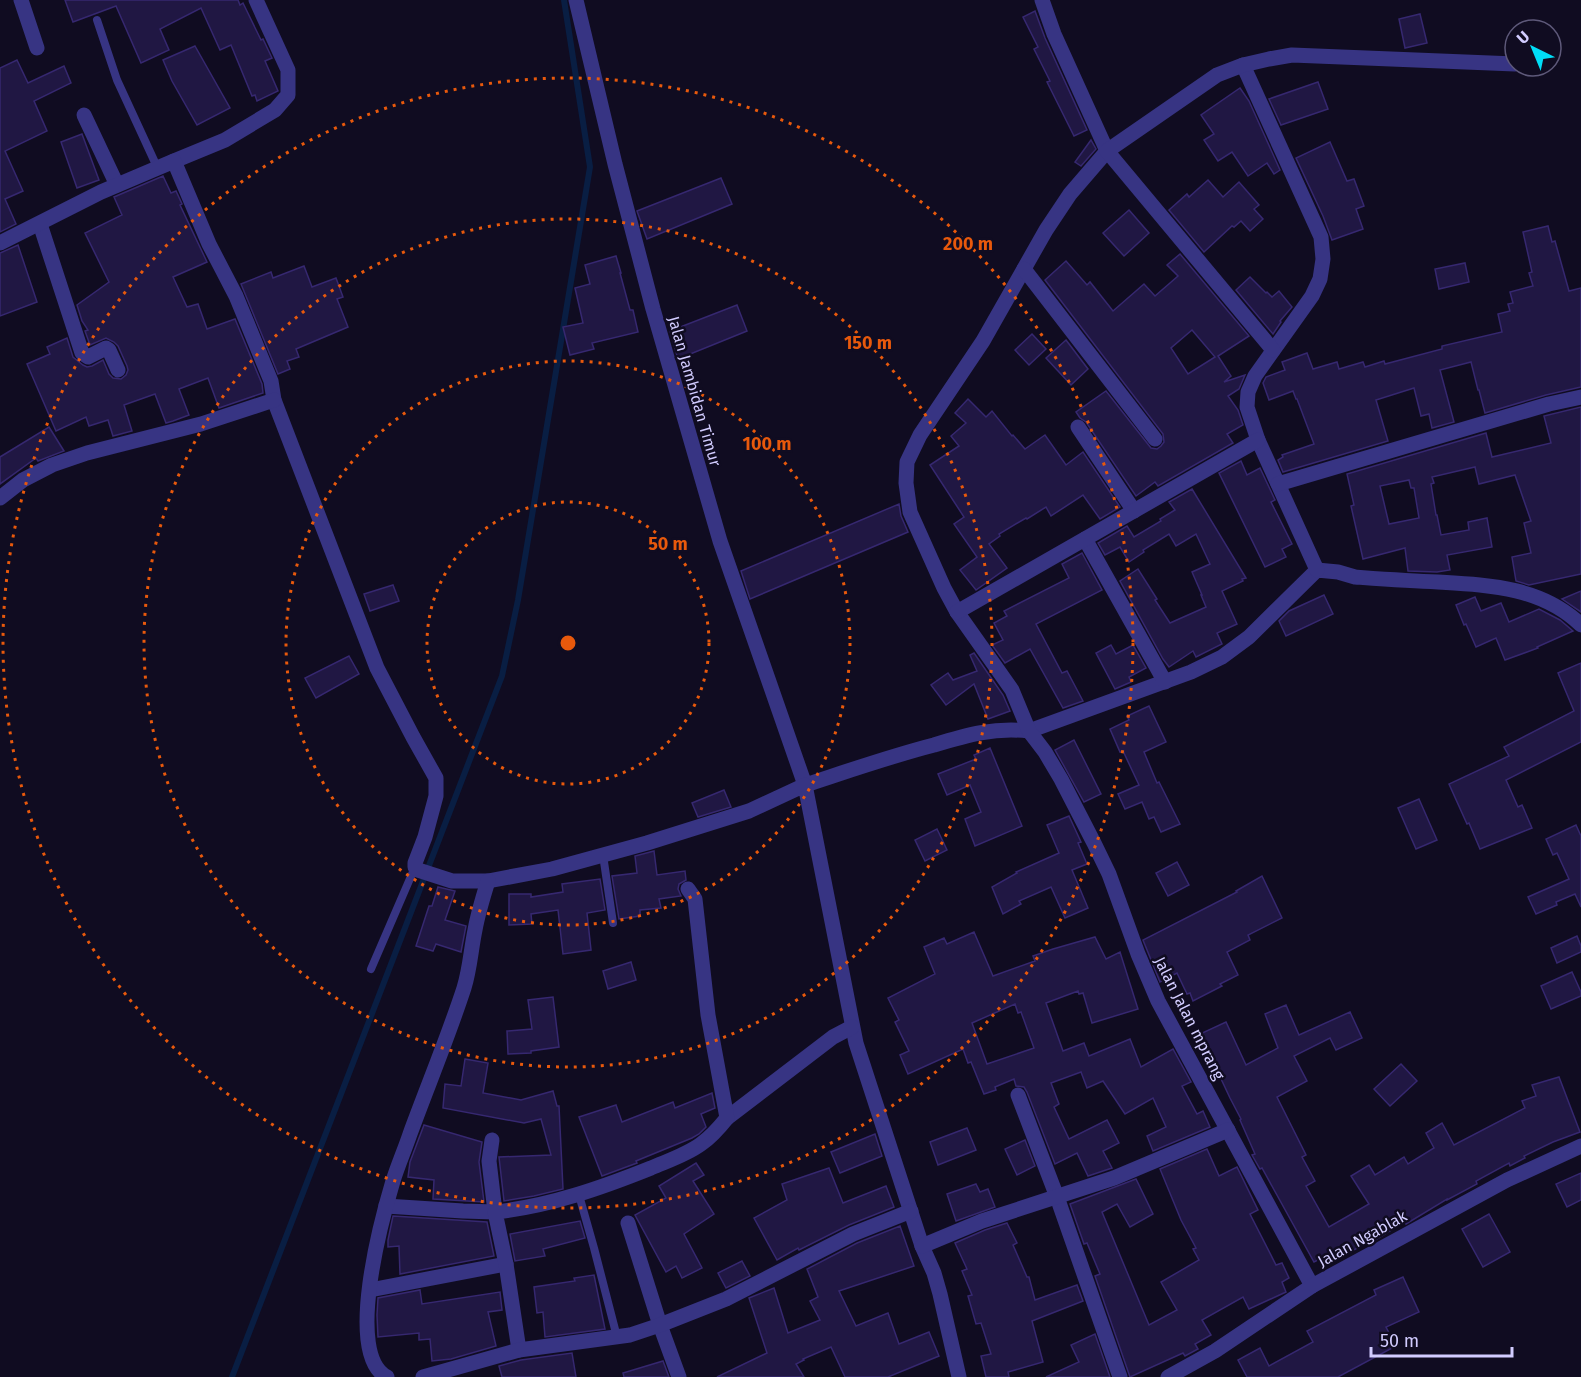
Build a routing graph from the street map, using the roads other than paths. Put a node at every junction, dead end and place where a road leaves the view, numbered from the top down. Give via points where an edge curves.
1 (21, 0) edge
2 (256, 0) edge
3 (576, 0) edge
4 (1042, 0) edge
5 (97, 20) dead end
6 (37, 48) dead end
7 (1503, 64) edge
8 (1243, 65) junction
9 (84, 116) dead end
10 (1107, 151) junction
11 (174, 161) junction
12 (158, 169) junction
13 (117, 185) junction
14 (40, 224) junction
15 (0, 243) edge
16 (1024, 269) junction
17 (1273, 350) junction
18 (118, 370) dead end
19 (1581, 397) edge
20 (274, 400) junction
21 (1078, 427) dead end
22 (1155, 439) dead end
23 (1258, 440) junction
24 (1278, 484) junction
25 (0, 498) edge
26 (1134, 511) junction
27 (1085, 539) junction
28 (1317, 570) junction
29 (957, 612) junction
30 (1581, 625) edge
31 (1165, 682) junction
32 (1029, 731) junction
33 (805, 785) junction
34 (603, 855) junction
35 (420, 870) junction
36 (488, 881) junction
37 (688, 889) dead end
38 (614, 923) dead end
39 (370, 969) dead end
40 (852, 1027) junction
41 (1018, 1095) dead end
42 (727, 1118) junction
43 (1228, 1130) junction
44 (492, 1140) dead end
45 (1581, 1146) edge
46 (579, 1195) junction
47 (1057, 1197) junction
48 (387, 1206) junction
49 (911, 1211) junction
50 (495, 1212) junction
51 (628, 1223) dead end
52 (922, 1246) junction
53 (506, 1263) junction
54 (1312, 1286) junction
55 (370, 1290) junction
56 (660, 1325) junction
57 (617, 1337) junction
58 (519, 1350) junction
59 (387, 1377) edge
60 (423, 1377) edge
61 (679, 1377) edge
62 (959, 1377) edge
63 (1120, 1377) edge
64 (1168, 1377) edge

1 - 6 street
2 - 11 street via 288,70 288,95 275,110 225,140
3 - 33 street, Jalan Jambidan Timur via 652,309 720,541
4 - 10 street
5 - 12 lane via 117,80
7 - 8 street, Jalan Jalan mprang via 1292,56
8 - 10 street, Jalan Jalan mprang via 1217,75
8 - 17 street via 1321,237 1320,279
9 - 13 street
10 - 16 street, Jalan Jalan mprang via 1070,194
10 - 17 street
11 - 12 street
11 - 20 street via 236,296 271,381
12 - 13 street
13 - 14 street
14 - 15 street
14 - 18 street via 80,349 88,357 108,349
16 - 22 street
16 - 29 street, Jalan Jalan mprang via 907,462 910,512
17 - 23 street via 1248,392 1247,407
19 - 24 street
20 - 25 street via 52,465 22,480
20 - 35 street via 377,668 436,778 436,796
21 - 26 street
23 - 24 street
23 - 26 street
24 - 28 street
26 - 27 street
27 - 29 street
27 - 31 street
28 - 30 street via 1355,577 1510,588 1560,609
28 - 31 street via 1249,637 1222,657
29 - 32 street, Jalan Jalan mprang via 1012,690
31 - 32 street
32 - 33 street via 1010,729 970,735
32 - 43 street, Jalan Jalan mprang via 1061,779 1094,843 1158,1001
33 - 34 street via 749,812
33 - 40 street, Jalan Jambidan Timur
34 - 36 street
34 - 38 lane
35 - 36 street via 453,881
35 - 39 lane
36 - 48 street via 465,984
37 - 42 street via 694,900 708,1015
40 - 42 street via 833,1037
40 - 49 street, Jalan Jambidan Timur
41 - 47 street
42 - 46 street via 700,1145 678,1157
43 - 47 street via 1114,1178
43 - 54 street, Jalan Jalan mprang
44 - 50 street via 489,1161
45 - 54 street, Jalan Ngablak via 1507,1180
46 - 50 street
46 - 57 lane
47 - 52 street via 982,1221
47 - 63 street
48 - 50 street
48 - 55 street
49 - 52 street, Jalan Jambidan Timur
49 - 56 street via 854,1234 726,1299
50 - 53 street
51 - 56 street
52 - 62 street, Jalan Jambidan Timur via 937,1284
53 - 55 street
53 - 58 street
54 - 64 street, Jalan Ngablak via 1215,1351
55 - 59 street via 366,1324 369,1347 375,1366
56 - 57 street
56 - 61 street
57 - 58 street
58 - 60 street

